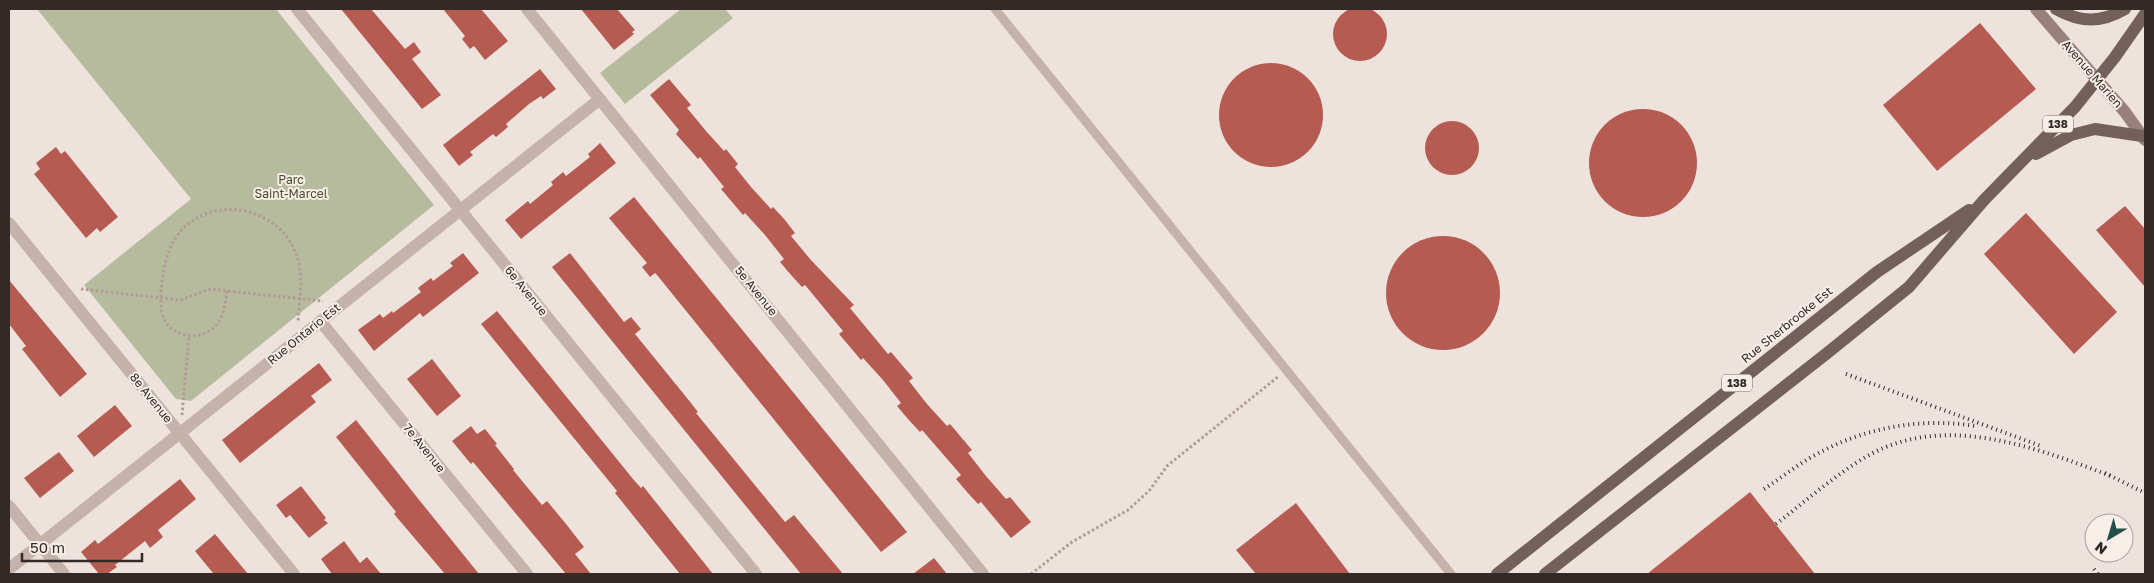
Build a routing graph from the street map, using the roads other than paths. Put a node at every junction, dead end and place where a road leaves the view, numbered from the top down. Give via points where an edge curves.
1 (297, 9) edge
2 (527, 9) edge
3 (994, 9) edge
4 (2036, 9) edge
5 (2056, 9) edge
6 (2125, 9) edge
7 (2145, 14) edge
8 (2098, 80) junction
9 (600, 98) junction
10 (2143, 138) edge
11 (2017, 167) junction
12 (1984, 200) junction
13 (460, 209) junction
14 (9, 223) edge
15 (321, 322) junction
16 (180, 433) junction
17 (9, 506) edge
18 (40, 545) junction
19 (9, 570) edge
20 (64, 574) edge
21 (294, 574) edge
22 (527, 574) edge
23 (756, 574) edge
24 (983, 574) edge
25 (1451, 574) edge
26 (1497, 574) edge
27 (1545, 574) edge

1 - 13 street, 6e Avenue
2 - 9 street, 5e Avenue
3 - 25 lane
4 - 8 street, Avenue Marien
5 - 6 main road via 2068,16 2091,20 2110,18
7 - 8 main road, Rue Sherbrooke Est / 138
8 - 10 street, Avenue Marien
8 - 11 main road, Rue Sherbrooke Est / 138
9 - 13 street, Rue Ontario Est
9 - 24 street, 5e Avenue
10 - 11 main road via 2096,129 2071,135
11 - 12 main road, Rue Sherbrooke Est / 138
12 - 26 main road, Rue Sherbrooke Est / 138 via 1877,272
12 - 27 main road, Rue Sherbrooke Est / 138 via 1908,287
13 - 15 street, Rue Ontario Est
13 - 23 street, 6e Avenue
14 - 16 street, 8e Avenue
15 - 16 street, Rue Ontario Est
15 - 22 street, 7e Avenue
16 - 18 street, Rue Ontario Est
16 - 21 street, 8e Avenue
17 - 18 street
18 - 19 street, Rue Ontario Est
18 - 20 street

